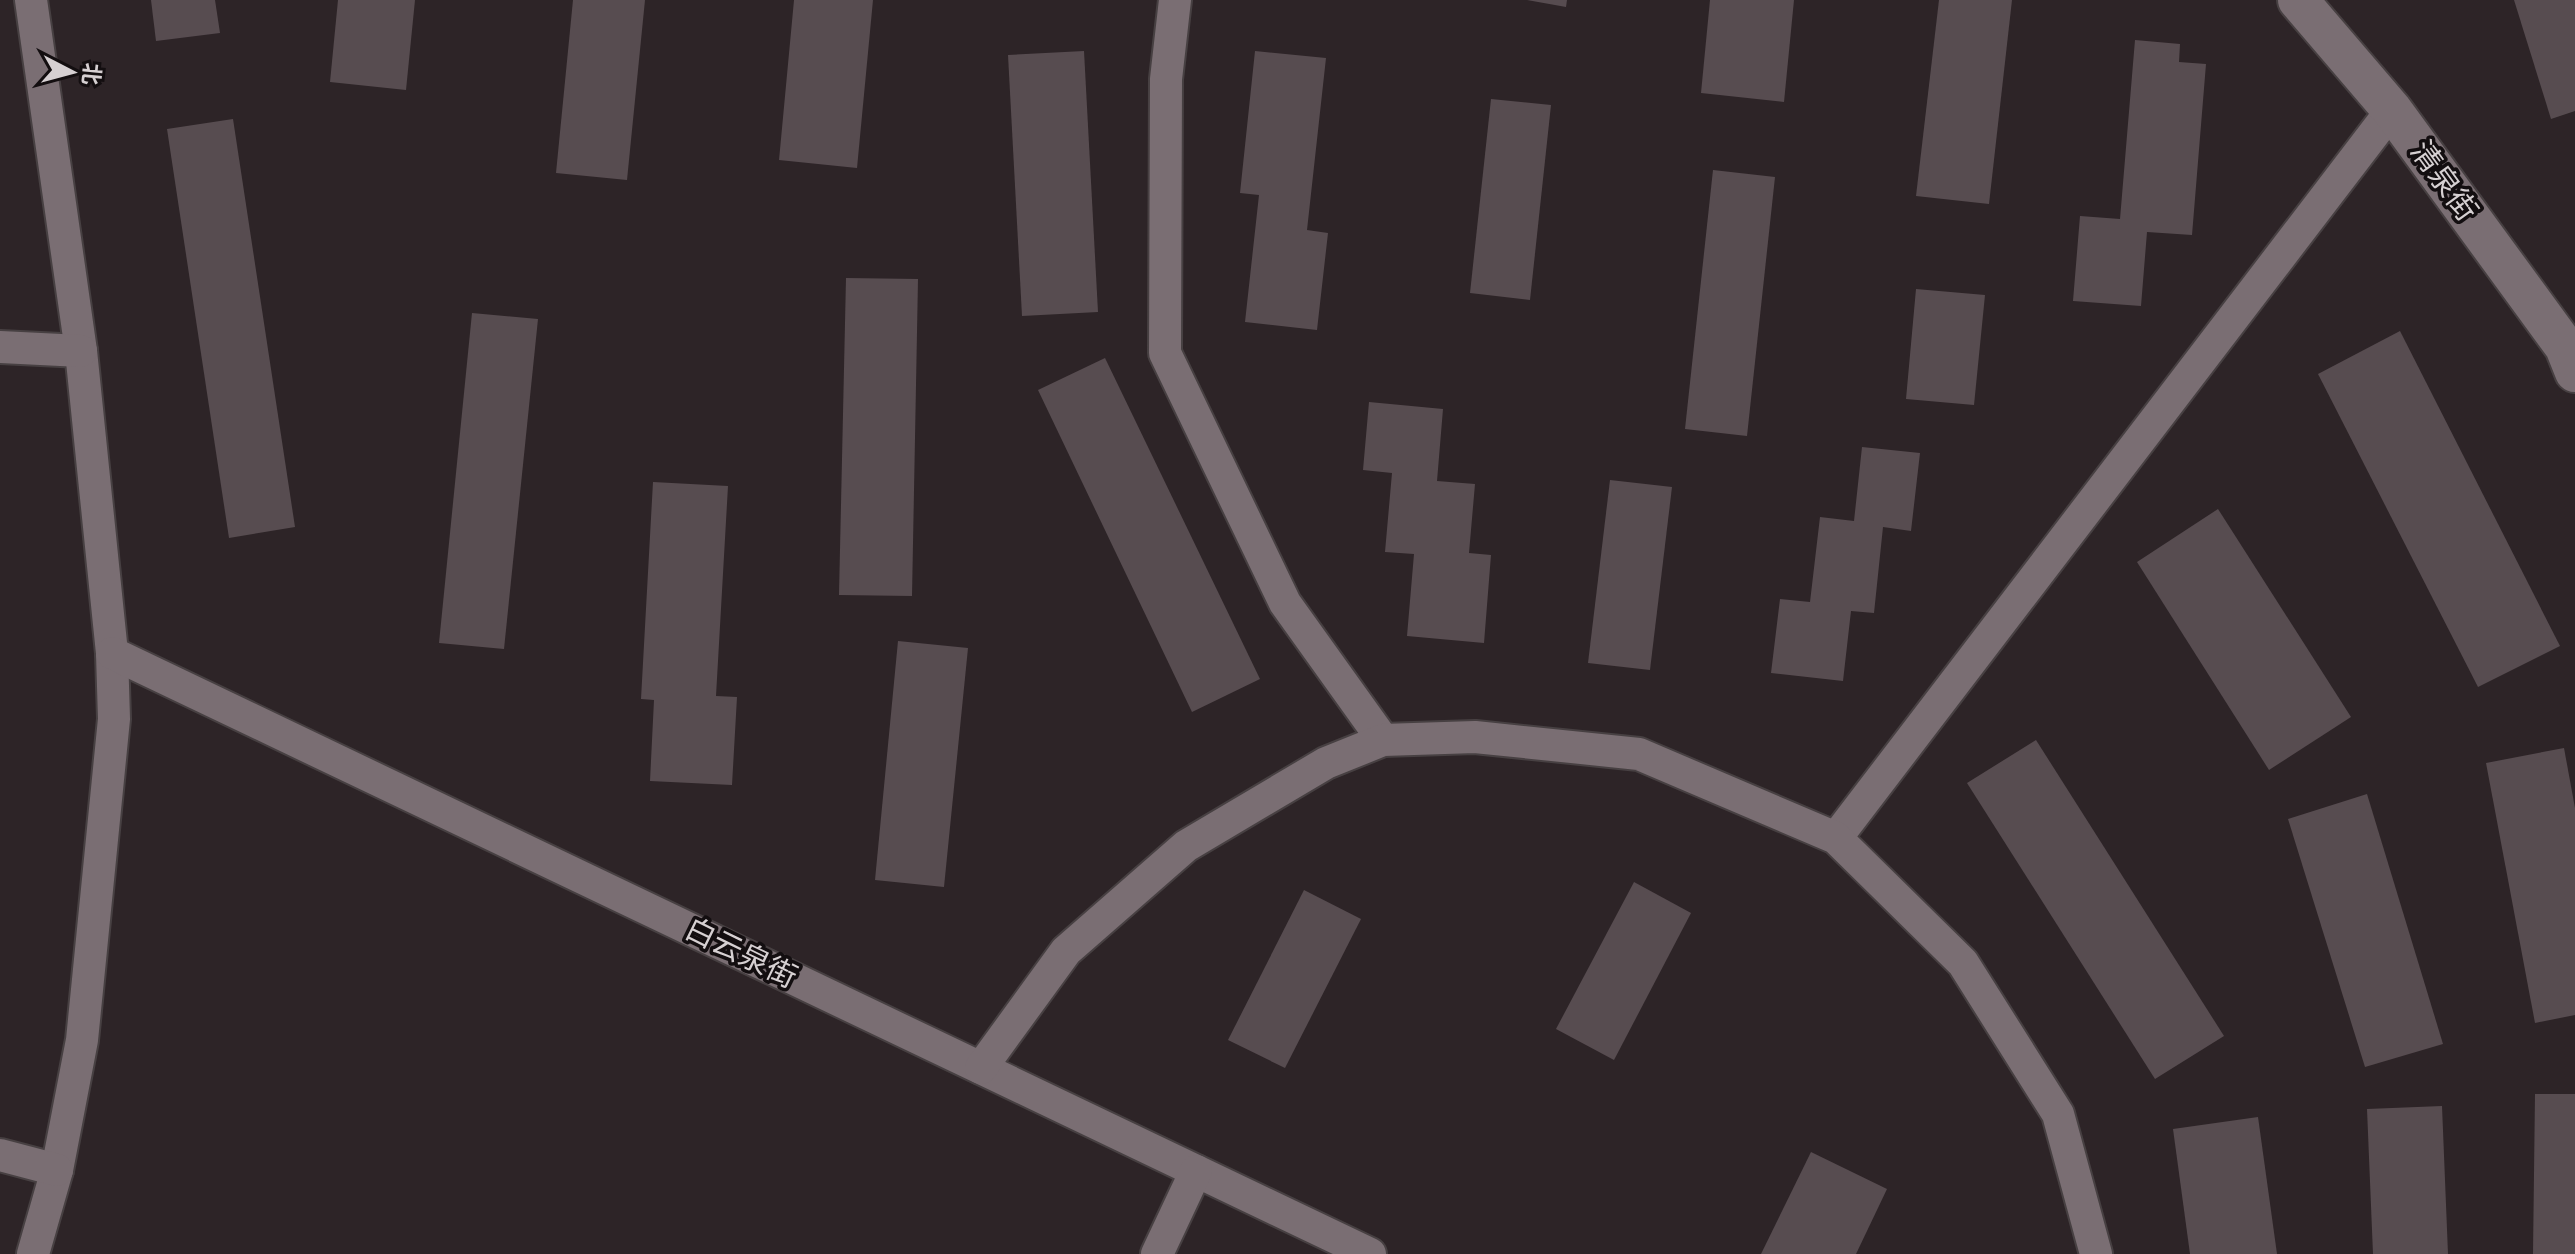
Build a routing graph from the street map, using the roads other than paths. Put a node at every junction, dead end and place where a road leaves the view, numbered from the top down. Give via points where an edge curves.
1 (31, 0) edge
2 (1175, 0) edge
3 (2298, 0) edge
4 (2392, 110) junction
5 (0, 347) edge
6 (81, 351) junction
7 (2575, 372) edge
8 (112, 653) junction
9 (1383, 740) junction
10 (1836, 838) junction
11 (981, 1068) junction
12 (0, 1155) edge
13 (57, 1170) junction
14 (1196, 1171) junction
15 (33, 1254) edge
16 (1157, 1254) edge
17 (1370, 1254) edge
18 (2096, 1254) edge

1 - 6 street
2 - 9 street via 1166,79 1165,353 1285,603
3 - 4 street, 清泉街
4 - 7 street, 清泉街 via 2565,347
4 - 10 street
5 - 6 street
6 - 8 street
8 - 11 street, 白云泉街
8 - 13 street via 114,719 82,1040
9 - 10 street via 1475,737 1639,754
9 - 11 street via 1326,763 1186,846 1066,951
10 - 18 street via 1963,963 2058,1114
11 - 14 street, 白云泉街
12 - 13 street
13 - 15 street
14 - 16 street
14 - 17 street, 白云泉街

